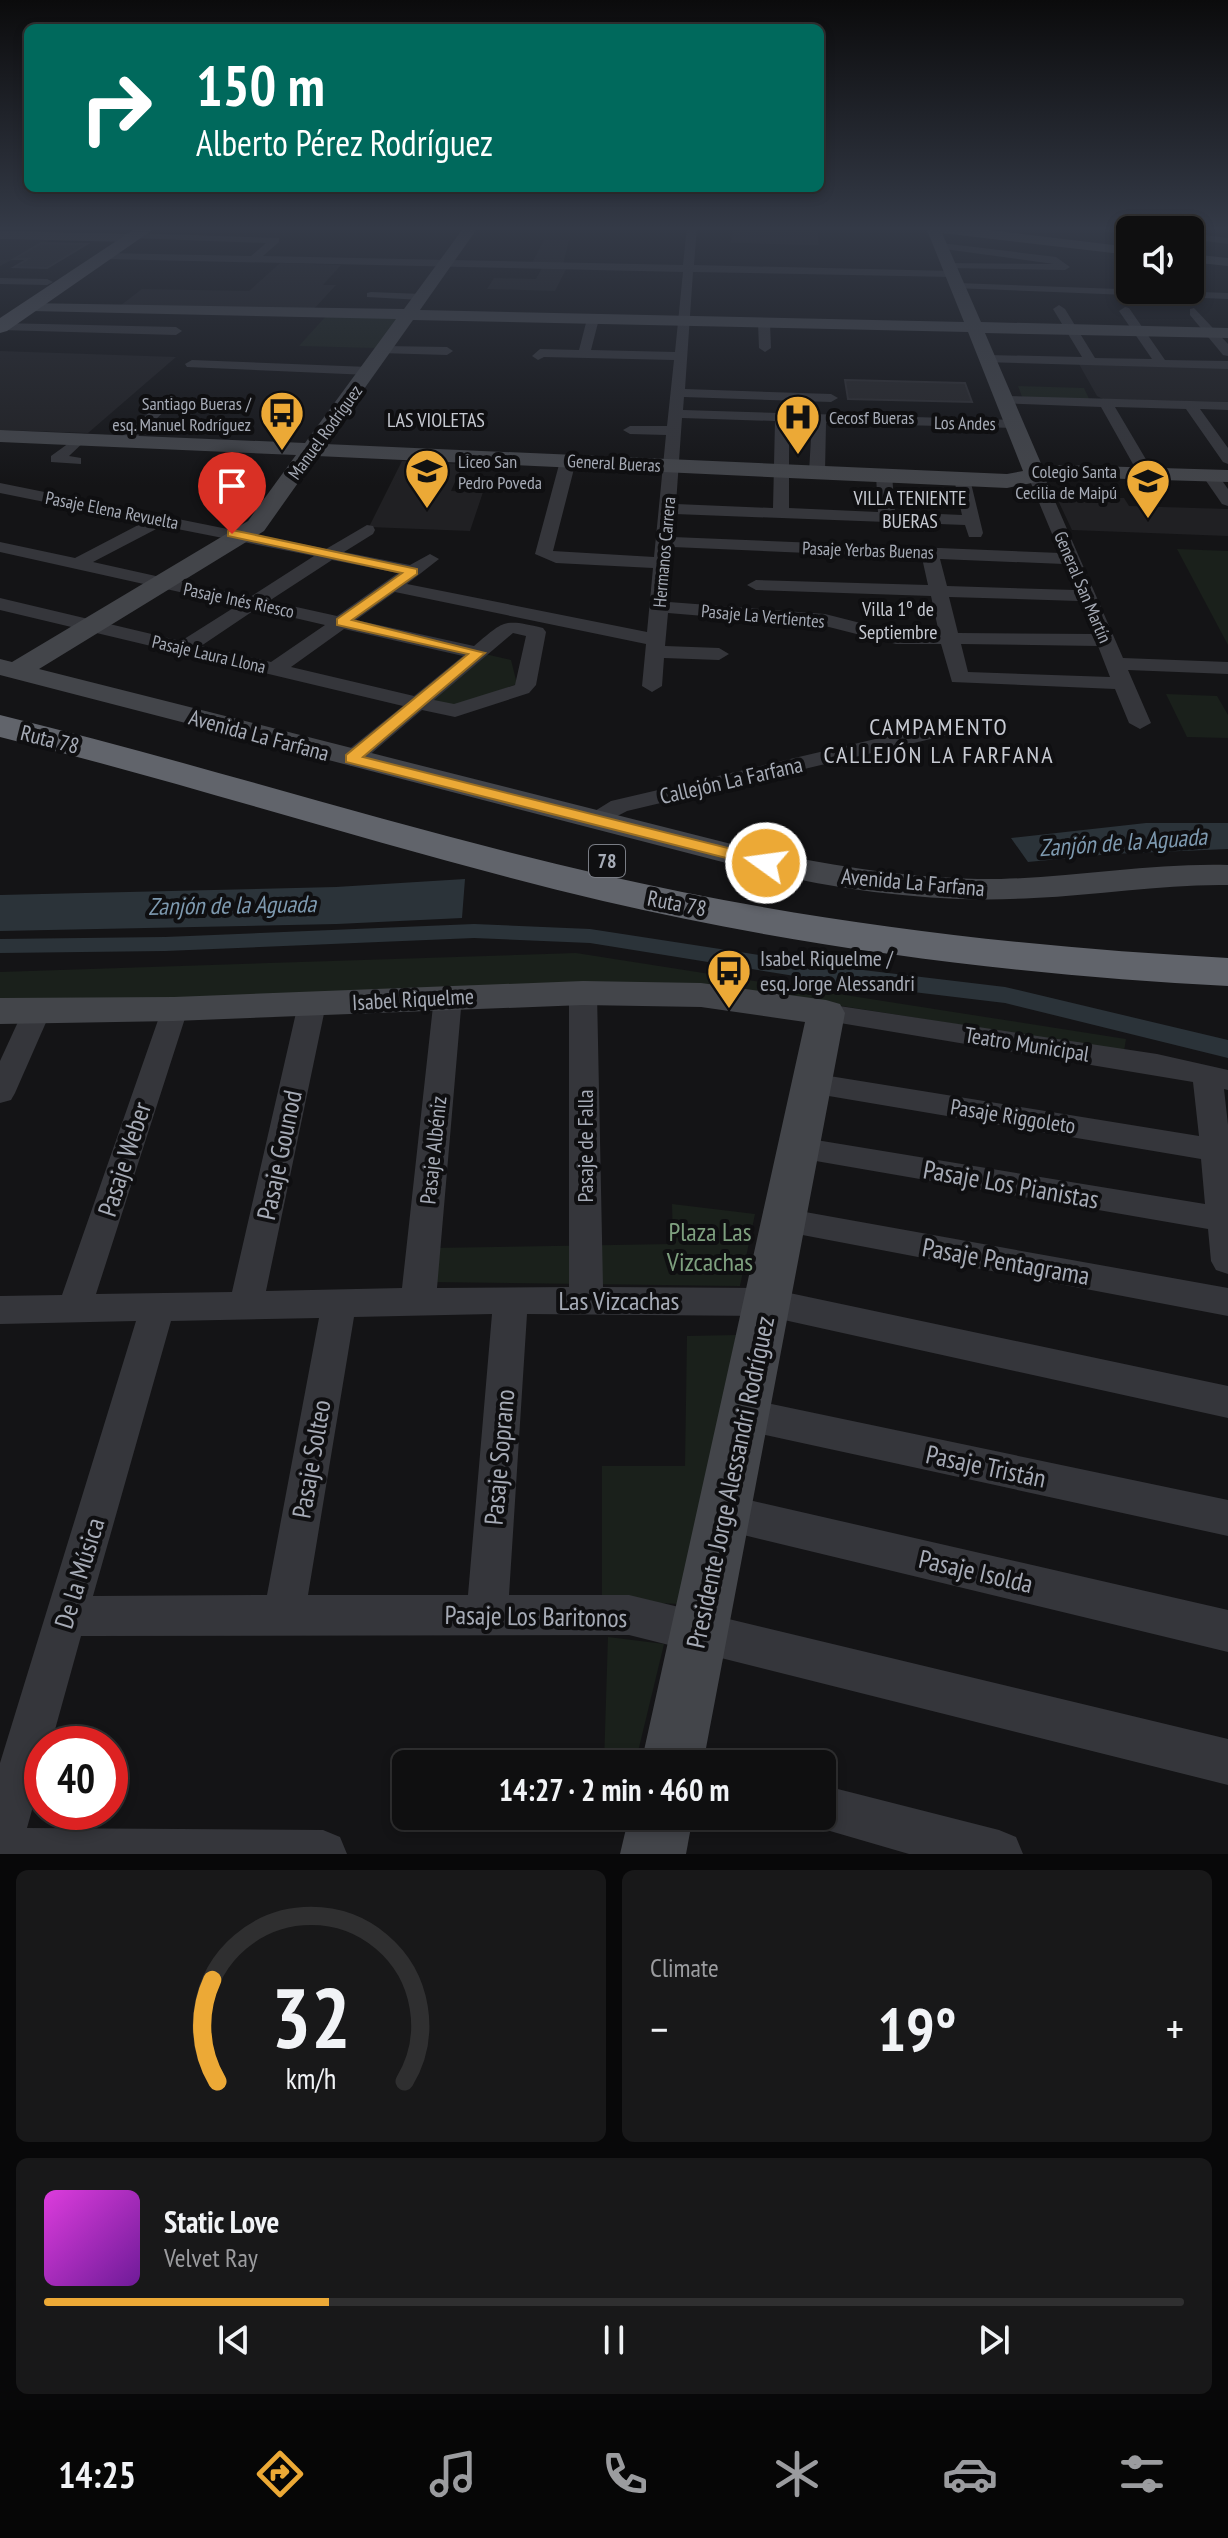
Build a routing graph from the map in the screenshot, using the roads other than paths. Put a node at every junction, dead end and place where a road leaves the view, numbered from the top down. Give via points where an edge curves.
1 (1194, 312) dead end
2 (340, 313) edge
3 (684, 313) edge
4 (968, 313) edge
5 (1061, 313) edge
6 (1126, 313) edge
7 (410, 314) junction
8 (3, 319) edge
9 (593, 319) junction
10 (683, 321) junction
11 (764, 323) junction
12 (974, 328) junction
13 (1071, 330) junction
14 (176, 331) dead end
15 (1139, 332) junction
16 (1220, 333) edge
17 (429, 337) dead end
18 (390, 345) junction
19 (765, 348) dead end
20 (447, 351) dead end
21 (1228, 352) edge
22 (584, 354) junction
23 (538, 356) dead end
24 (680, 356) junction
25 (988, 359) junction
26 (1075, 362) junction
27 (1091, 362) junction
28 (192, 364) dead end
29 (1162, 364) junction
30 (1228, 365) edge
31 (369, 371) junction
32 (1083, 375) dead end
33 (1091, 389) dead end
34 (677, 393) junction
35 (831, 398) dead end
36 (169, 399) dead end
37 (1005, 400) junction
38 (1102, 403) junction
39 (1190, 405) junction
40 (1228, 406) edge
41 (676, 414) junction
42 (782, 418) junction
43 (819, 419) junction
44 (1015, 424) junction
45 (630, 430) dead end
46 (674, 431) junction
47 (0, 436) edge
48 (80, 439) junction
49 (125, 441) junction
50 (313, 450) junction
51 (1228, 459) edge
52 (76, 461) dead end
53 (568, 461) junction
54 (672, 466) junction
55 (780, 470) junction
56 (817, 472) junction
57 (1146, 473) junction
58 (884, 475) junction
59 (1219, 475) edge
60 (1036, 476) junction
61 (962, 479) junction
62 (0, 488) edge
63 (32, 494) junction
64 (1228, 501) edge
65 (11, 505) dead end
66 (668, 509) junction
67 (781, 513) junction
68 (887, 517) junction
69 (160, 520) junction
70 (972, 520) junction
71 (367, 530) dead end
72 (242, 536) junction
73 (665, 542) junction
74 (0, 547) edge
75 (930, 553) junction
76 (329, 554) junction
77 (980, 555) junction
78 (430, 559) dead end
79 (1071, 559) junction
80 (663, 563) junction
81 (77, 564) junction
82 (755, 565) junction
83 (412, 571) junction
84 (163, 583) junction
85 (392, 586) junction
86 (938, 591) junction
87 (1087, 596) junction
88 (254, 602) junction
89 (0, 604) edge
90 (659, 607) junction
91 (757, 615) junction
92 (341, 622) junction
93 (91, 626) junction
94 (949, 639) junction
95 (1105, 640) junction
96 (656, 646) junction
97 (184, 648) junction
98 (478, 653) junction
99 (719, 654) dead end
100 (1228, 668) edge
101 (275, 669) junction
102 (1119, 674) junction
103 (5, 682) edge
104 (652, 686) dead end
105 (418, 703) junction
106 (1140, 723) dead end
107 (965, 724) dead end
108 (0, 726) edge
109 (351, 759) junction
110 (594, 819) junction
111 (1228, 875) edge
112 (1228, 942) edge
113 (1228, 972) edge
114 (583, 993) junction
115 (448, 997) junction
116 (312, 1004) junction
117 (174, 1009) junction
118 (18, 1011) edge
119 (826, 1013) junction
120 (1217, 1077) edge
121 (811, 1083) junction
122 (0, 1093) edge
123 (798, 1148) junction
124 (1215, 1150) junction
125 (1223, 1219) junction
126 (783, 1220) junction
127 (1228, 1261) edge
128 (511, 1300) junction
129 (586, 1300) junction
130 (766, 1302) junction
131 (1228, 1302) edge
132 (418, 1303) junction
133 (339, 1304) junction
134 (246, 1305) junction
135 (158, 1307) junction
136 (74, 1309) junction
137 (0, 1310) edge
138 (1228, 1402) edge
139 (743, 1414) junction
140 (723, 1512) junction
141 (1228, 1518) edge
142 (487, 1614) junction
143 (284, 1615) junction
144 (66, 1616) junction
145 (699, 1631) junction
146 (1228, 1631) edge
147 (675, 1750) edge
148 (1228, 1762) edge
149 (836, 1812) edge
150 (658, 1830) edge
151 (0, 1839) edge
152 (0, 1851) edge
153 (323, 1854) edge
154 (653, 1854) edge
155 (999, 1854) edge

1 - 16 street
2 - 7 street
3 - 10 street, Hermanos Carrera
4 - 12 street, General San Martín
5 - 13 street
6 - 15 street
7 - 9 street
7 - 18 street, Manuel Rodríguez
8 - 14 street
9 - 10 street
9 - 22 street
10 - 11 street
10 - 24 street, Hermanos Carrera
11 - 12 street
11 - 19 street
12 - 13 street
12 - 25 street, General San Martín
13 - 15 street
13 - 27 street
15 - 16 street
15 - 29 street
16 - 21 street
17 - 18 street
18 - 20 street
18 - 31 street, Manuel Rodríguez
22 - 23 street
22 - 24 street
24 - 34 street, Hermanos Carrera via 671,372
25 - 26 street
25 - 37 street, General San Martín
26 - 27 street
26 - 32 street
27 - 29 street
28 - 31 street
29 - 30 street
31 - 50 street, Manuel Rodríguez
33 - 38 street
34 - 35 street
34 - 41 street, Hermanos Carrera
36 - 49 street
37 - 38 street
37 - 44 street, General San Martín
38 - 39 street
38 - 57 street
39 - 40 street
39 - 51 street
41 - 42 street, Los Andes
41 - 46 street, Hermanos Carrera
42 - 43 street, Los Andes
42 - 55 street
43 - 44 street, Los Andes
43 - 56 street
44 - 60 street, General San Martín
45 - 46 street
46 - 54 street, Hermanos Carrera
47 - 48 street, General Bueras
48 - 49 street, General Bueras
48 - 52 street via 56,459
49 - 50 street, General Bueras
50 - 53 street, General Bueras
50 - 72 street, Manuel Rodríguez via 260,522
53 - 54 street, General Bueras
53 - 80 street via 544,554
54 - 55 street, General Bueras
54 - 66 street, Hermanos Carrera
55 - 56 street, General Bueras
55 - 67 street
56 - 58 street, General Bueras
57 - 59 street, General Bueras
57 - 60 street, General Bueras via 1061,471
58 - 61 street, General Bueras
58 - 68 street
59 - 64 street
60 - 61 street, General Bueras via 1014,481
60 - 79 street, General San Martín
61 - 70 street
62 - 63 street, Pasaje Elena Revuelta
63 - 65 street
63 - 69 street, Pasaje Elena Revuelta
66 - 67 street
66 - 73 street, Hermanos Carrera
67 - 68 street
68 - 70 street
69 - 72 street, Pasaje Elena Revuelta
69 - 81 street
70 - 77 street
71 - 76 street
72 - 76 street, Pasaje Elena Revuelta
72 - 84 street, Manuel Rodríguez
73 - 80 street, Hermanos Carrera
73 - 82 street, Pasaje Yerbas Buenas
74 - 81 street, Pasaje Inés Riesco
75 - 77 street, Pasaje Yerbas Buenas
75 - 82 street, Pasaje Yerbas Buenas
75 - 86 street
76 - 83 street, Pasaje Elena Revuelta
76 - 88 street
77 - 79 street, Pasaje Yerbas Buenas
78 - 83 street
79 - 87 street, General San Martín
80 - 90 street, Hermanos Carrera
81 - 84 street, Pasaje Inés Riesco
82 - 86 street
82 - 91 street
83 - 85 street
84 - 88 street, Pasaje Inés Riesco
84 - 93 street, Manuel Rodríguez
85 - 92 street
85 - 96 street
86 - 87 street
86 - 94 street
87 - 95 street, General San Martín
88 - 92 street, Pasaje Inés Riesco
88 - 97 street
89 - 93 street, Pasaje Laura Llona
90 - 91 street, Pasaje La Vertientes
90 - 96 street, Hermanos Carrera
91 - 94 street, Pasaje La Vertientes via 825,620 889,637
92 - 98 street, Pasaje Inés Riesco
92 - 101 street
93 - 97 street, Pasaje Laura Llona
93 - 103 street, Manuel Rodríguez
94 - 95 street, Pasaje La Vertientes
94 - 102 street via 959,678
95 - 102 street, General San Martín
96 - 99 street
96 - 104 street, Hermanos Carrera
97 - 101 street, Pasaje Laura Llona
98 - 105 street
98 - 105 street, Pasaje Laura Llona via 509,627 536,632 522,689 459,710
100 - 102 street
101 - 105 street, Pasaje Laura Llona
102 - 106 street, General San Martín
103 - 109 street, Avenida La Farfana
103 - 112 highway, Ruta 78 / 78 via 579,855 695,880 1021,927
105 - 109 street
107 - 110 street, Callejón La Farfana via 619,806
108 - 113 highway, Ruta 78 / 78 via 487,859 675,903 936,946
109 - 110 street, Avenida La Farfana
110 - 111 street, Avenida La Farfana via 772,864 897,885 1004,889
114 - 115 street, Isabel Riquelme
114 - 119 street, Isabel Riquelme via 701,995
114 - 129 street, Pasaje de Falla
115 - 116 street, Isabel Riquelme
115 - 132 street, Pasaje Albéniz
116 - 117 street, Isabel Riquelme
116 - 134 street, Pasaje Gounod
117 - 118 street, Isabel Riquelme
117 - 136 street, Pasaje Weber
118 - 122 street
119 - 120 street, Teatro Municipal
119 - 121 street, Presidente Jorge Alessandri Rodríguez
120 - 124 street
121 - 123 street, Presidente Jorge Alessandri Rodríguez
121 - 124 street, Pasaje Riggoleto
123 - 125 street, Pasaje Los Pianistas
123 - 126 street, Presidente Jorge Alessandri Rodríguez
124 - 125 street
125 - 127 street
126 - 130 street, Presidente Jorge Alessandri Rodríguez
126 - 131 street, Pasaje Pentagrama
128 - 129 street, Las Vizcachas
128 - 132 street, Las Vizcachas
128 - 142 street, Pasaje Soprano
129 - 130 street, Las Vizcachas
130 - 138 street, Las Vizcachas
130 - 139 street, Presidente Jorge Alessandri Rodríguez
132 - 133 street, Las Vizcachas
133 - 134 street, Las Vizcachas
133 - 143 street, Pasaje Solteo
134 - 135 street, Las Vizcachas
135 - 136 street, Las Vizcachas
135 - 144 street, De la Música
136 - 137 street, Las Vizcachas
139 - 140 street, Presidente Jorge Alessandri Rodríguez
139 - 141 street, Pasaje Tristán
140 - 145 street, Presidente Jorge Alessandri Rodríguez
140 - 146 street, Pasaje Isolda
142 - 143 street, Pasaje Los Baritonos
142 - 145 street, Pasaje Los Baritonos via 629,1615
143 - 144 street, Pasaje Los Baritonos
144 - 151 street, De la Música
145 - 147 street, Presidente Jorge Alessandri Rodríguez
145 - 148 street, Pasaje Los Baritonos
149 - 155 street
150 - 154 street
152 - 153 street

